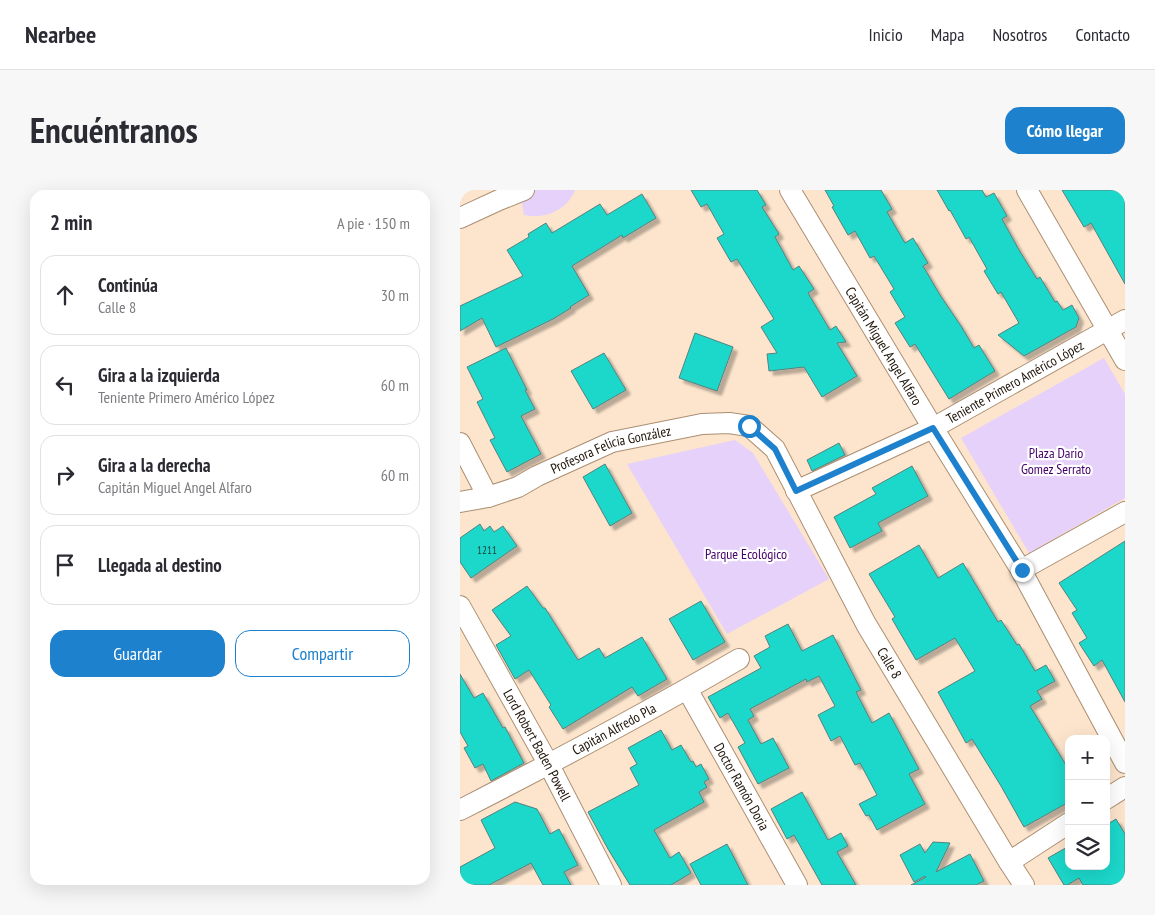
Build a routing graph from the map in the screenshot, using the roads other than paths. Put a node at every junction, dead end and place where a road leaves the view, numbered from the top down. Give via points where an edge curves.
1 (524, 190) edge
2 (790, 190) edge
3 (1027, 190) edge
4 (460, 218) edge
5 (1117, 325) edge
6 (1125, 360) edge
7 (933, 428) junction
8 (763, 438) joint
9 (460, 443) edge
10 (796, 491) junction
11 (488, 497) junction
12 (460, 502) edge
13 (1125, 512) edge
14 (1022, 570) junction
15 (460, 606) edge
16 (739, 659) dead end
17 (687, 689) junction
18 (1125, 763) edge
19 (549, 765) junction
20 (1125, 786) edge
21 (1110, 796) edge
22 (460, 810) edge
23 (1066, 825) edge
24 (1009, 862) junction
25 (612, 885) edge
26 (797, 885) edge
27 (1024, 885) edge

1 - 4 street
2 - 7 street, Capitán Miguel Angel Alfaro
3 - 5 street
5 - 6 street
5 - 7 street, Teniente Primero Américo López
7 - 10 street, Teniente Primero Américo López
7 - 14 street, Capitán Miguel Angel Alfaro
8 - 10 street, Calle 8 via 775,449
8 - 11 street, Profesora Felicia González via 749,426 729,423 702,424 612,442 518,487
9 - 11 street
10 - 24 street, Calle 8 via 866,624
11 - 12 street, Profesora Felicia González
13 - 14 street
14 - 18 street, Capitán Miguel Angel Alfaro
15 - 19 street, Lord Robert Baden Powell
16 - 17 street, Capitán Alfredo Pla
17 - 19 street, Capitán Alfredo Pla
17 - 26 street, Doctor Ramón Doria
19 - 22 street, Capitán Alfredo Pla
19 - 25 street, Lord Robert Baden Powell
20 - 21 street
23 - 24 street
24 - 27 street, Calle 8

